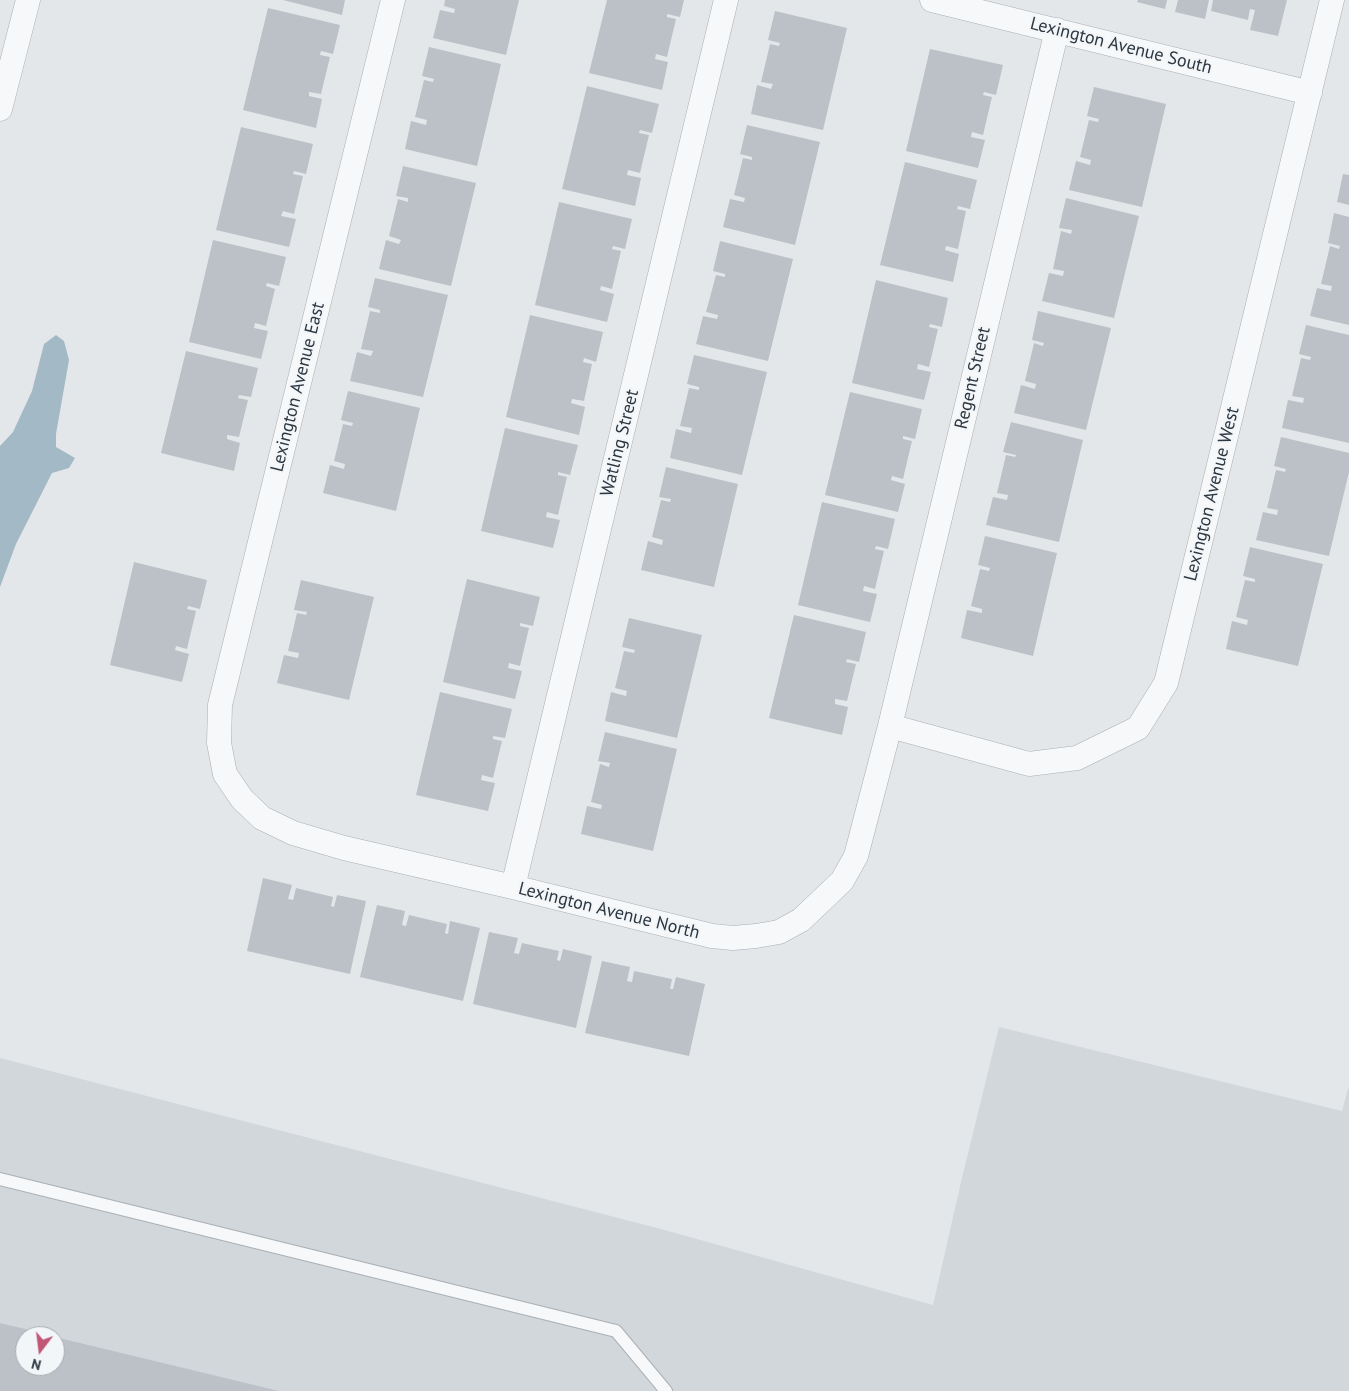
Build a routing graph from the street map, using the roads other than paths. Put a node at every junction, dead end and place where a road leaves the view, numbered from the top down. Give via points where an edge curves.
1 (28, 0) edge
2 (393, 0) edge
3 (726, 0) edge
4 (932, 0) edge
5 (1332, 0) edge
6 (1057, 30) junction
7 (1310, 93) junction
8 (0, 110) edge
9 (890, 726) junction
10 (225, 774) joint
11 (513, 887) junction
12 (0, 1179) edge
13 (666, 1391) edge

1 - 8 street
2 - 10 street, Lexington Avenue East via 220,705 219,743
3 - 11 street, Watling Street
4 - 6 street, Lexington Avenue South
5 - 7 street, Lexington Avenue West
6 - 7 street, Lexington Avenue South
6 - 9 street, Regent Street
7 - 9 street, Lexington Avenue West via 1166,683 1138,728 1077,758 1029,764
9 - 11 street, Lexington Avenue North via 856,856 842,881 801,920 779,932 733,938 712,936
10 - 11 street, Lexington Avenue North via 242,799 262,818 293,833
12 - 13 lane via 616,1331

